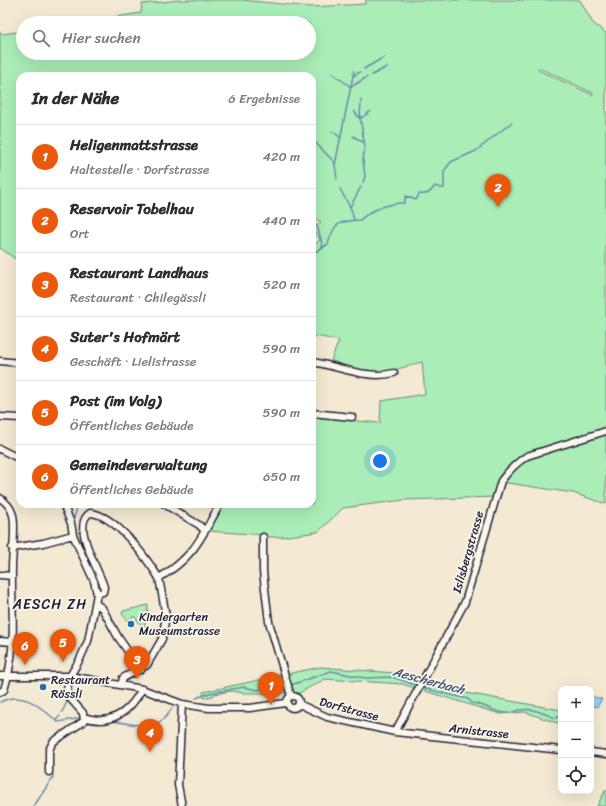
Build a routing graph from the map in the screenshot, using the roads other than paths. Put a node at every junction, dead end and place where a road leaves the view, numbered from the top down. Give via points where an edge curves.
1 (0, 361) edge
2 (16, 361) edge
3 (316, 363) edge
4 (394, 373) dead end
5 (316, 413) edge
6 (352, 417) dead end
7 (0, 418) edge
8 (16, 418) edge
9 (606, 431) edge
10 (0, 449) edge
11 (16, 457) edge
12 (0, 498) edge
13 (65, 508) edge
14 (171, 508) edge
15 (218, 508) edge
16 (205, 531) junction
17 (73, 534) junction
18 (263, 537) dead end
19 (12, 548) junction
20 (0, 575) edge
21 (12, 576) junction
22 (159, 578) junction
23 (97, 594) junction
24 (96, 604) junction
25 (0, 641) edge
26 (13, 642) junction
27 (141, 670) junction
28 (0, 676) edge
29 (7, 676) junction
30 (70, 676) junction
31 (120, 685) junction
32 (142, 689) junction
33 (0, 692) edge
34 (291, 696) junction
35 (286, 703) junction
36 (182, 704) junction
37 (299, 704) junction
38 (84, 719) junction
39 (395, 732) junction
40 (558, 750) edge
41 (594, 752) edge
42 (606, 754) edge
43 (49, 772) dead end
44 (182, 806) edge

1 - 2 street
3 - 4 street via 362,374 385,376
5 - 6 street
7 - 8 street
9 - 39 street, Islisbergstrasse via 527,456 506,473 499,487 465,602
10 - 11 street
12 - 19 street via 8,505 12,514
13 - 17 street
14 - 16 street
15 - 16 street
16 - 22 street via 195,549
17 - 19 street via 43,543
17 - 23 street via 94,581
18 - 34 street via 263,572 269,622
19 - 21 street
20 - 21 street
21 - 26 street
22 - 23 street via 139,549 118,528 90,513 85,517 83,528 88,549 104,587 103,592
22 - 27 street via 165,610 164,629 158,648 149,663
23 - 24 street
24 - 27 street via 102,608
24 - 30 street via 88,641
25 - 26 street
26 - 29 street
27 - 31 street via 123,678
28 - 29 street
29 - 30 street
29 - 33 street via 4,690
30 - 31 street
30 - 38 street via 68,694
31 - 32 street
32 - 36 street
32 - 38 street via 121,715 106,719
34 - 35 street
34 - 37 street via 298,699
35 - 36 street via 226,709
35 - 37 street via 292,708
36 - 44 street via 178,785
37 - 39 street, Dorfstrasse via 327,717
38 - 43 street via 53,742 49,750
39 - 40 street, Arnistrasse
41 - 42 street

